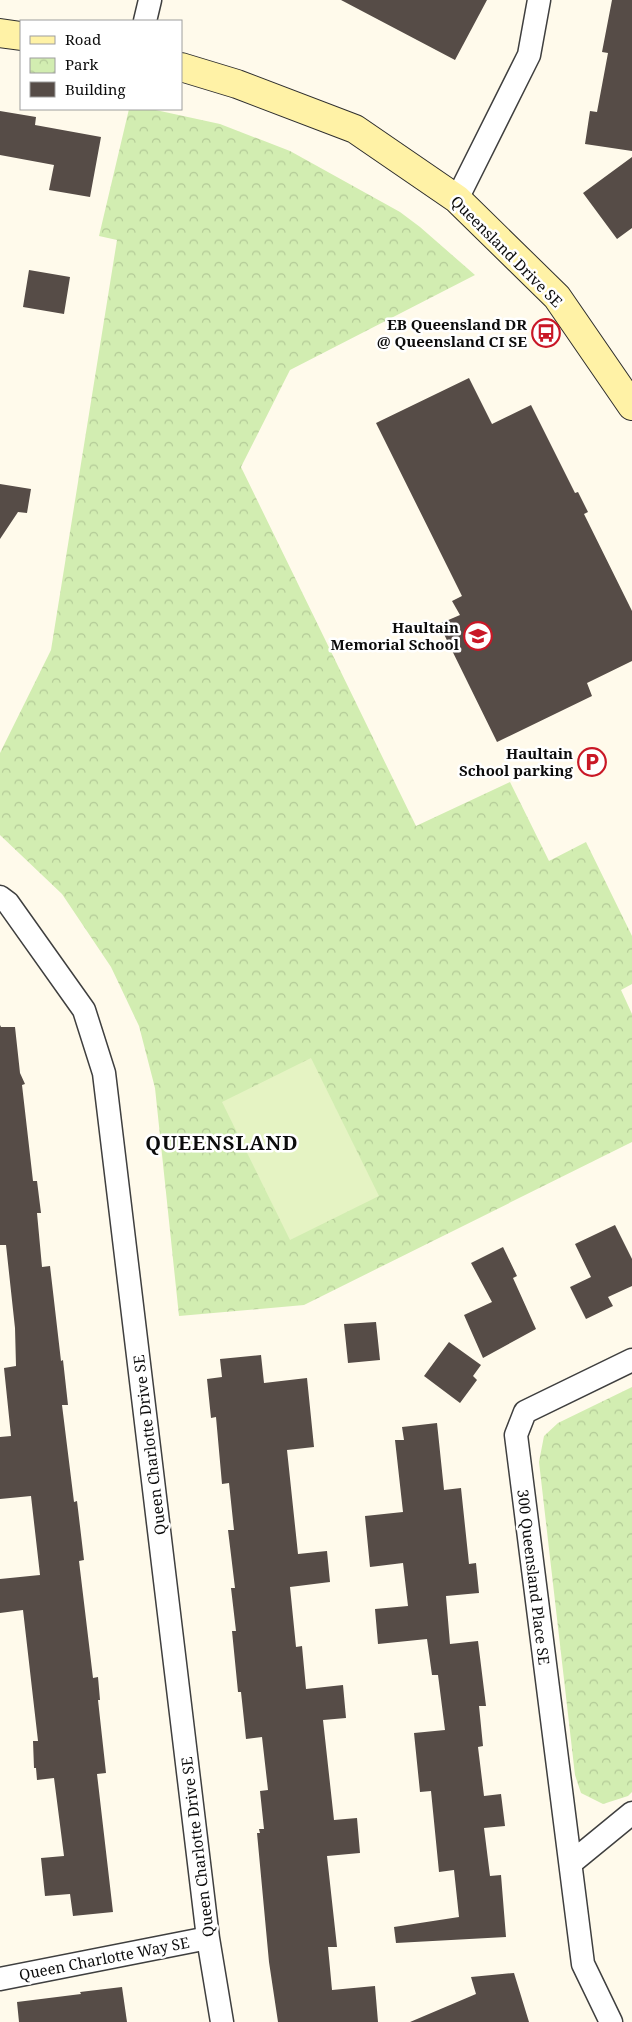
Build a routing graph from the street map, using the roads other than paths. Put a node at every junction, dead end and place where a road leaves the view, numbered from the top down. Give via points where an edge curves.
1 (150, 0) edge
2 (539, 0) edge
3 (145, 20) edge
4 (0, 33) edge
5 (20, 36) edge
6 (182, 67) edge
7 (457, 200) junction
8 (632, 406) edge
9 (0, 897) edge
10 (632, 1360) edge
11 (632, 1814) edge
12 (571, 1863) junction
13 (208, 1938) junction
14 (0, 1979) edge
15 (222, 2022) edge
16 (611, 2022) edge

1 - 3 street
2 - 7 street via 529,55
4 - 5 street
6 - 7 street, Queensland Drive SE via 355,128
7 - 8 street, Queensland Drive SE via 557,297
9 - 13 street, Queen Charlotte Drive SE via 8,903 84,1010 104,1073
10 - 12 street, 300 Queensland Place SE via 525,1412 516,1436
11 - 12 street
12 - 16 street, 300 Queensland Place SE via 583,1964
13 - 14 street, Queen Charlotte Way SE
13 - 15 street, Queen Charlotte Drive SE

